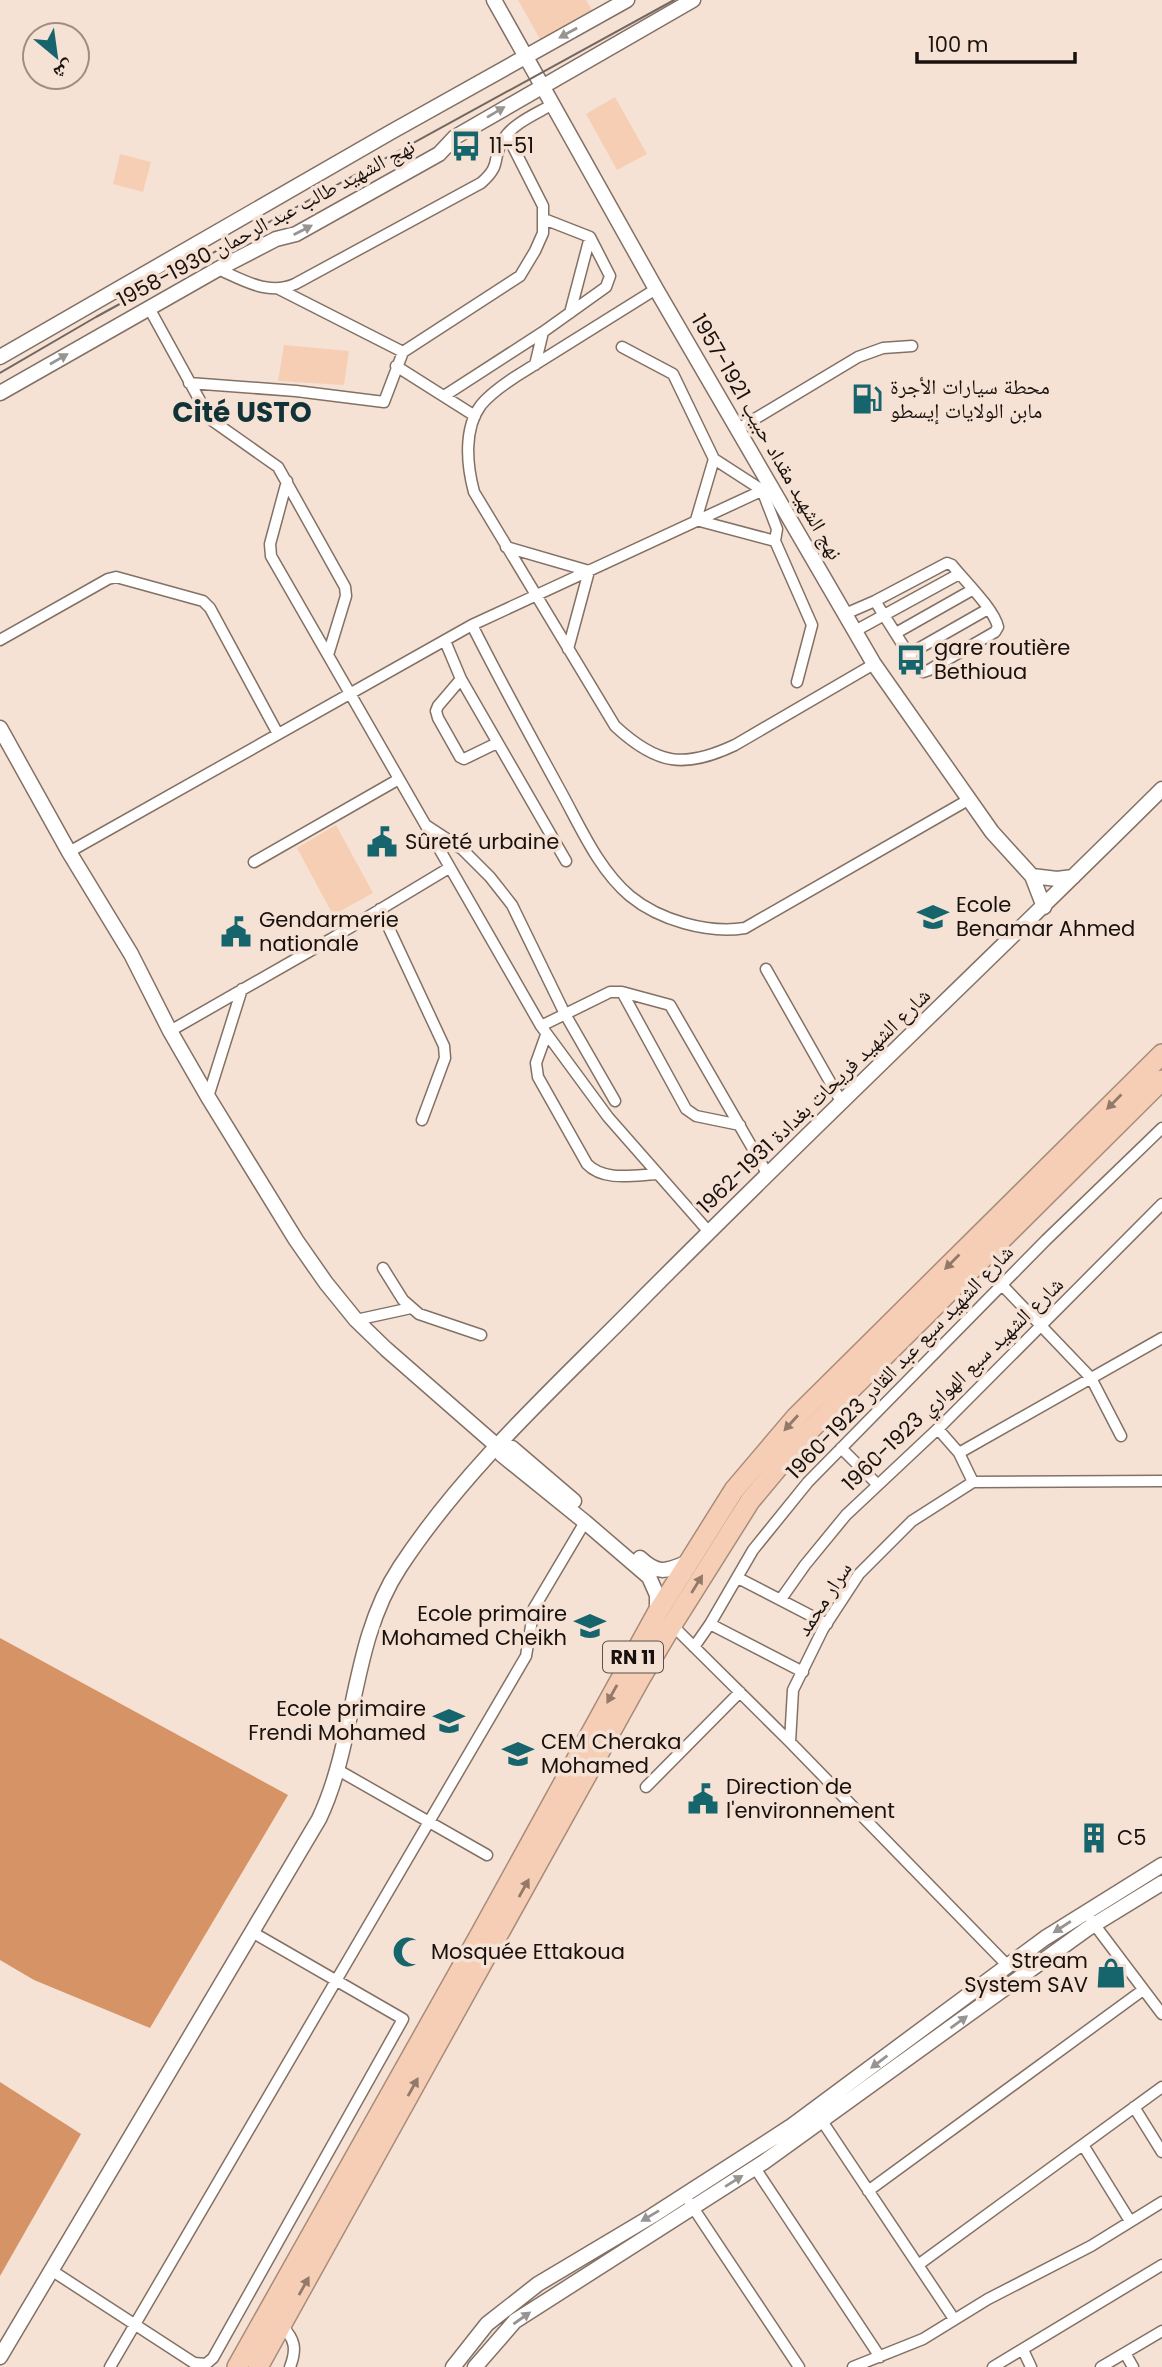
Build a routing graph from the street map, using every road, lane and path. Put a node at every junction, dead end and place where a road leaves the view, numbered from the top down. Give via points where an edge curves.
1 (494, 0) edge
2 (628, 0) edge
3 (693, 0) edge
4 (526, 56) junction
5 (542, 85) junction
6 (553, 104) junction
7 (507, 135) junction
8 (544, 219) junction
9 (590, 237) junction
10 (218, 269) junction
11 (279, 289) junction
12 (656, 289) junction
13 (149, 308) junction
14 (570, 313) junction
15 (543, 332) junction
16 (912, 346) dead end
17 (622, 347) dead end
18 (403, 352) junction
19 (0, 357) edge
20 (535, 365) junction
21 (396, 366) junction
22 (189, 383) junction
23 (0, 393) edge
24 (444, 396) junction
25 (475, 416) junction
26 (738, 429) junction
27 (714, 459) junction
28 (287, 481) junction
29 (767, 488) junction
30 (696, 520) junction
31 (775, 541) junction
32 (506, 547) junction
33 (589, 571) junction
34 (959, 574) junction
35 (972, 590) junction
36 (536, 596) junction
37 (875, 601) junction
38 (988, 609) junction
39 (845, 614) junction
40 (884, 616) junction
41 (472, 625) junction
42 (855, 631) junction
43 (896, 634) junction
44 (0, 640) edge
45 (445, 641) junction
46 (568, 649) junction
47 (909, 654) junction
48 (328, 655) junction
49 (874, 664) junction
50 (461, 679) junction
51 (797, 682) dead end
52 (350, 694) junction
53 (0, 728) edge
54 (278, 734) junction
55 (497, 743) junction
56 (399, 779) junction
57 (1162, 789) edge
58 (968, 800) junction
59 (424, 825) junction
60 (69, 852) junction
61 (566, 861) dead end
62 (254, 862) dead end
63 (449, 868) junction
64 (1032, 876) junction
65 (1073, 877) junction
66 (1044, 907) junction
67 (380, 909) junction
68 (766, 969) dead end
69 (242, 989) junction
70 (622, 992) junction
71 (565, 1014) junction
72 (543, 1030) junction
73 (170, 1031) junction
74 (1162, 1054) edge
75 (1162, 1080) edge
76 (208, 1097) junction
77 (615, 1101) dead end
78 (842, 1103) junction
79 (422, 1120) dead end
80 (740, 1125) junction
81 (1162, 1128) edge
82 (658, 1174) junction
83 (768, 1175) junction
84 (1162, 1204) edge
85 (709, 1232) junction
86 (383, 1268) dead end
87 (1002, 1285) junction
88 (411, 1308) junction
89 (356, 1320) junction
90 (1042, 1325) junction
91 (481, 1335) dead end
92 (1162, 1338) edge
93 (1091, 1378) junction
94 (937, 1429) junction
95 (1121, 1436) dead end
96 (497, 1446) junction
97 (841, 1448) junction
98 (959, 1453) junction
99 (1162, 1481) edge
100 (973, 1482) junction
101 (878, 1485) junction
102 (588, 1519) junction
103 (686, 1563) junction
104 (738, 1578) junction
105 (780, 1598) junction
106 (664, 1619) junction
107 (710, 1624) junction
108 (827, 1624) junction
109 (694, 1647) junction
110 (803, 1672) junction
111 (740, 1692) junction
112 (789, 1742) junction
113 (338, 1770) junction
114 (646, 1787) dead end
115 (429, 1822) junction
116 (487, 1855) dead end
117 (1162, 1865) edge
118 (1162, 1883) edge
119 (1085, 1912) junction
120 (1094, 1925) junction
121 (252, 1932) junction
122 (1008, 1966) junction
123 (336, 1981) junction
124 (1143, 1990) junction
125 (1162, 2014) edge
126 (1162, 2087) edge
127 (1134, 2107) junction
128 (818, 2115) junction
129 (1083, 2145) junction
130 (1160, 2147) edge
131 (755, 2168) junction
132 (869, 2191) junction
133 (689, 2201) junction
134 (1162, 2202) edge
135 (1130, 2221) junction
136 (918, 2265) junction
137 (1162, 2265) edge
138 (51, 2270) junction
139 (954, 2319) junction
140 (135, 2323) junction
141 (282, 2326) junction
142 (1162, 2331) edge
143 (1023, 2350) junction
144 (1125, 2353) junction
145 (0, 2357) edge
146 (880, 2357) junction
147 (243, 2366) edge
148 (110, 2367) edge
149 (290, 2367) edge
150 (453, 2367) edge
151 (475, 2367) edge
152 (799, 2367) edge
153 (853, 2367) edge
154 (993, 2367) edge
155 (1031, 2367) edge
156 (1101, 2367) edge
157 (1133, 2367) edge

1 - 4 main road, نهج الشهيد مقداد حبيب 1921-1957
2 -> 4 main road, نهج الشهيد طالب عبد الرحمان 1930-1958
3 - 5 main road, نهج الشهيد طالب عبد الرحمان 1930-1958
4 - 5 main road, نهج الشهيد مقداد حبيب 1921-1957
4 - 19 main road, نهج الشهيد طالب عبد الرحمان 1930-1958
5 - 6 main road, نهج الشهيد مقداد حبيب 1921-1957
10 -> 5 main road, نهج الشهيد طالب عبد الرحمان 1930-1958 via 276,239 296,234 439,154 455,137
6 - 7 street
6 - 12 main road, نهج الشهيد مقداد حبيب 1921-1957
7 - 8 street via 543,206
7 - 11 street via 496,166 481,183
8 - 9 street
8 - 18 street via 542,233 520,276
9 - 14 street
9 - 14 street via 611,276 606,287
10 - 11 street via 262,288
10 - 13 main road, نهج الشهيد طالب عبد الرحمان 1930-1958
11 - 18 street
12 - 20 street
12 - 26 main road, نهج الشهيد مقداد حبيب 1921-1957
13 - 22 street
23 -> 13 main road, نهج الشهيد طالب عبد الرحمان 1930-1958
14 - 15 street
15 - 20 street
15 - 24 street
16 - 26 street via 883,348 858,357
17 - 27 street via 673,374
18 - 21 street
20 - 25 street via 494,393
21 - 22 street via 384,402
21 - 24 street
22 - 28 street via 210,419 278,467
24 - 25 street
25 - 32 street via 469,473 474,492
26 - 29 main road, نهج الشهيد مقداد حبيب 1921-1957
27 - 29 street
27 - 30 street
28 - 48 street via 271,556
28 - 48 street via 345,587
29 - 30 street
29 - 31 street via 777,529
29 - 39 main road, نهج الشهيد مقداد حبيب 1921-1957
30 - 31 street
30 - 33 street
31 - 51 street via 812,625
32 - 33 street
32 - 36 street
33 - 36 street
33 - 46 street
34 - 35 street
34 - 37 street via 952,565 942,564
34 - 40 street
35 - 38 street
35 - 43 street
36 - 41 street
36 - 46 street
37 - 39 street
37 - 40 street
38 - 47 street
38 - 47 street via 997,621 995,632 929,670 918,669
39 - 42 main road, نهج الشهيد مقداد حبيب 1921-1957
40 - 42 street
40 - 43 street
41 - 45 street
41 - 58 street via 610,876 631,896 668,916 722,931 745,928
42 - 49 main road, نهج الشهيد مقداد حبيب 1921-1957
43 - 47 street
44 - 54 street via 116,577 203,601
45 - 50 street
45 - 52 street
46 - 49 street via 615,726 634,744 659,757 686,762 735,745
48 - 52 street
49 - 58 main road, نهج الشهيد مقداد حبيب 1921-1957
50 - 55 street
50 - 55 street via 438,706 438,718 464,759
52 - 54 street
52 - 56 street
53 - 60 main road
54 - 60 street
55 - 61 street
56 - 59 street
56 - 62 street
57 - 65 main road, شارع الشهيد فريحات بغدادة 1931-1962
58 - 64 main road, نهج الشهيد مقداد حبيب 1921-1957
59 - 63 street
59 - 71 street via 462,849 502,891
60 - 73 main road via 131,954
63 - 67 street
63 - 72 street
64 - 65 main road
64 - 66 main road
65 - 66 main road, شارع الشهيد فريحات بغدادة 1931-1962
66 - 78 main road, شارع الشهيد فريحات بغدادة 1931-1962
67 - 69 street
67 - 79 street via 444,1046 445,1058
68 - 78 street
69 - 73 street
69 - 76 street
70 - 71 street via 610,992
70 - 80 street via 674,1008
70 - 80 street via 686,1109 696,1116
71 - 72 street
71 - 77 street
72 - 82 street via 588,1093
72 - 82 street via 538,1077 587,1164 606,1175
73 - 76 main road
74 -> 103 highway, RN 11 via 796,1417 734,1490
106 -> 75 highway, RN 11 via 750,1501 805,1435
76 - 89 main road via 296,1240
78 - 83 main road, شارع الشهيد فريحات بغدادة 1931-1962
80 - 83 street
81 - 87 street, شارع الشهيد سبع عبد القادر 1923-1960
82 - 85 street
83 - 85 main road, شارع الشهيد فريحات بغدادة 1931-1962
84 - 90 street, شارع الشهيد سبع الهواري 1923-1960
85 - 96 main road, شارع الشهيد فريحات بغدادة 1931-1962
86 - 88 street
87 - 90 street
87 - 97 street, شارع الشهيد سبع عبد القادر 1923-1960
88 - 89 street
88 - 91 street via 429,1319
89 - 96 main road
90 - 93 street
90 - 94 street, شارع الشهيد سبع الهواري 1923-1960
92 - 93 street
93 - 95 street
93 - 98 street
94 - 98 street
94 - 101 street, شارع الشهيد سبع الهواري 1923-1960
96 - 102 main road via 512,1448
96 - 113 main road, شارع الشهيد فريحات بغدادة 1931-1962 via 446,1504 384,1595 367,1642
97 - 101 street
97 - 104 street, شارع الشهيد سبع عبد القادر 1923-1960 via 771,1527
98 - 100 street
99 - 100 street
100 - 108 street, سرار محمد via 912,1521 859,1574
101 - 105 street, شارع الشهيد سبع الهواري 1923-1960 via 846,1516
102 - 103 main road via 650,1567 668,1570
102 - 106 main road via 649,1577
102 - 115 street via 534,1608 527,1656
103 - 106 highway, RN 11
104 - 105 street
104 - 107 street, شارع الشهيد سبع عبد القادر 1923-1960
105 - 108 street
106 - 109 street
141 -> 106 highway, RN 11
106 -> 147 highway, RN 11 via 481,1933
107 - 109 street, شارع الشهيد سبع عبد القادر 1923-1960
107 - 110 street
108 - 110 street, سرار محمد
109 - 111 street
110 - 112 street, سرار محمد via 793,1690
111 - 112 street
111 - 114 street
112 - 122 street
113 - 115 street
113 - 121 main road, شارع الشهيد فريحات بغدادة 1931-1962 via 318,1819
115 - 116 street
115 - 123 street
117 - 119 main road
118 - 120 main road
119 - 120 street
119 -> 122 main road
120 - 124 street
128 -> 120 main road
121 - 123 street
121 - 138 main road, شارع الشهيد فريحات بغدادة 1931-1962
122 -> 128 main road
123 - 140 street
123 - 140 street via 403,2019 213,2358 203,2365 194,2363
124 - 125 street
124 - 132 street
126 - 127 street
127 - 129 street
127 - 130 street
128 - 131 main road
128 - 132 street
128 - 133 main road
129 - 135 street
129 - 136 street
133 -> 131 main road
131 - 146 street
132 - 136 street
133 -> 150 main road via 538,2284 487,2324
151 -> 133 main road via 515,2321
133 - 152 street
134 - 135 street
135 - 139 street
136 - 139 street
137 - 143 street
138 - 140 street
138 - 145 main road, شارع الشهيد فريحات بغدادة 1931-1962
139 - 146 street via 923,2339
140 - 148 street
141 - 147 highway, RN 11
141 - 149 street via 295,2346
142 - 144 street
143 - 154 street
143 - 155 street
144 - 156 street
144 - 157 street
146 - 153 street

